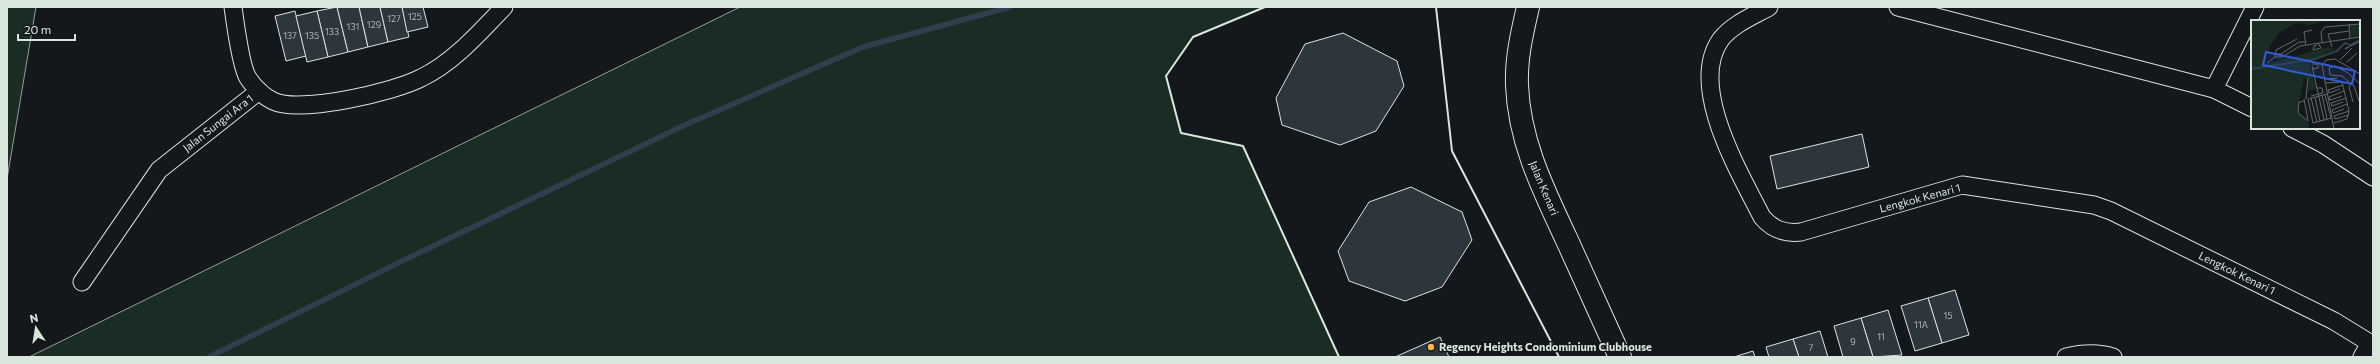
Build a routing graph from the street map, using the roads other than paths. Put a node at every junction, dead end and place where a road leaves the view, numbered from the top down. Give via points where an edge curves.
1 (233, 7) edge
2 (504, 7) edge
3 (1528, 7) edge
4 (1769, 7) edge
5 (1898, 7) edge
6 (2255, 7) edge
7 (2214, 89) junction
8 (259, 91) junction
9 (2251, 108) edge
10 (2294, 129) edge
11 (2373, 177) edge
12 (82, 282) dead end
13 (2368, 348) edge
14 (1620, 357) edge
15 (2066, 357) edge
16 (2113, 357) edge

1 - 8 street via 245,73
2 - 8 street, Jalan Sungai Ara 1 via 457,54 422,78 383,92 308,104 278,102
3 - 14 street, Jalan Kenari via 1520,40 1517,86 1527,144 1533,166
4 - 13 street, Lengkok Kenari 1 via 1731,29 1720,40 1709,68 1709,84 1725,141 1762,217 1769,226 1790,234 1801,232 1962,185 2094,205 2334,321
5 - 7 street
6 - 7 street
7 - 9 street
8 - 12 street, Jalan Sungai Ara 1 via 159,170
10 - 11 street via 2323,144
15 - 16 street via 2100,353

